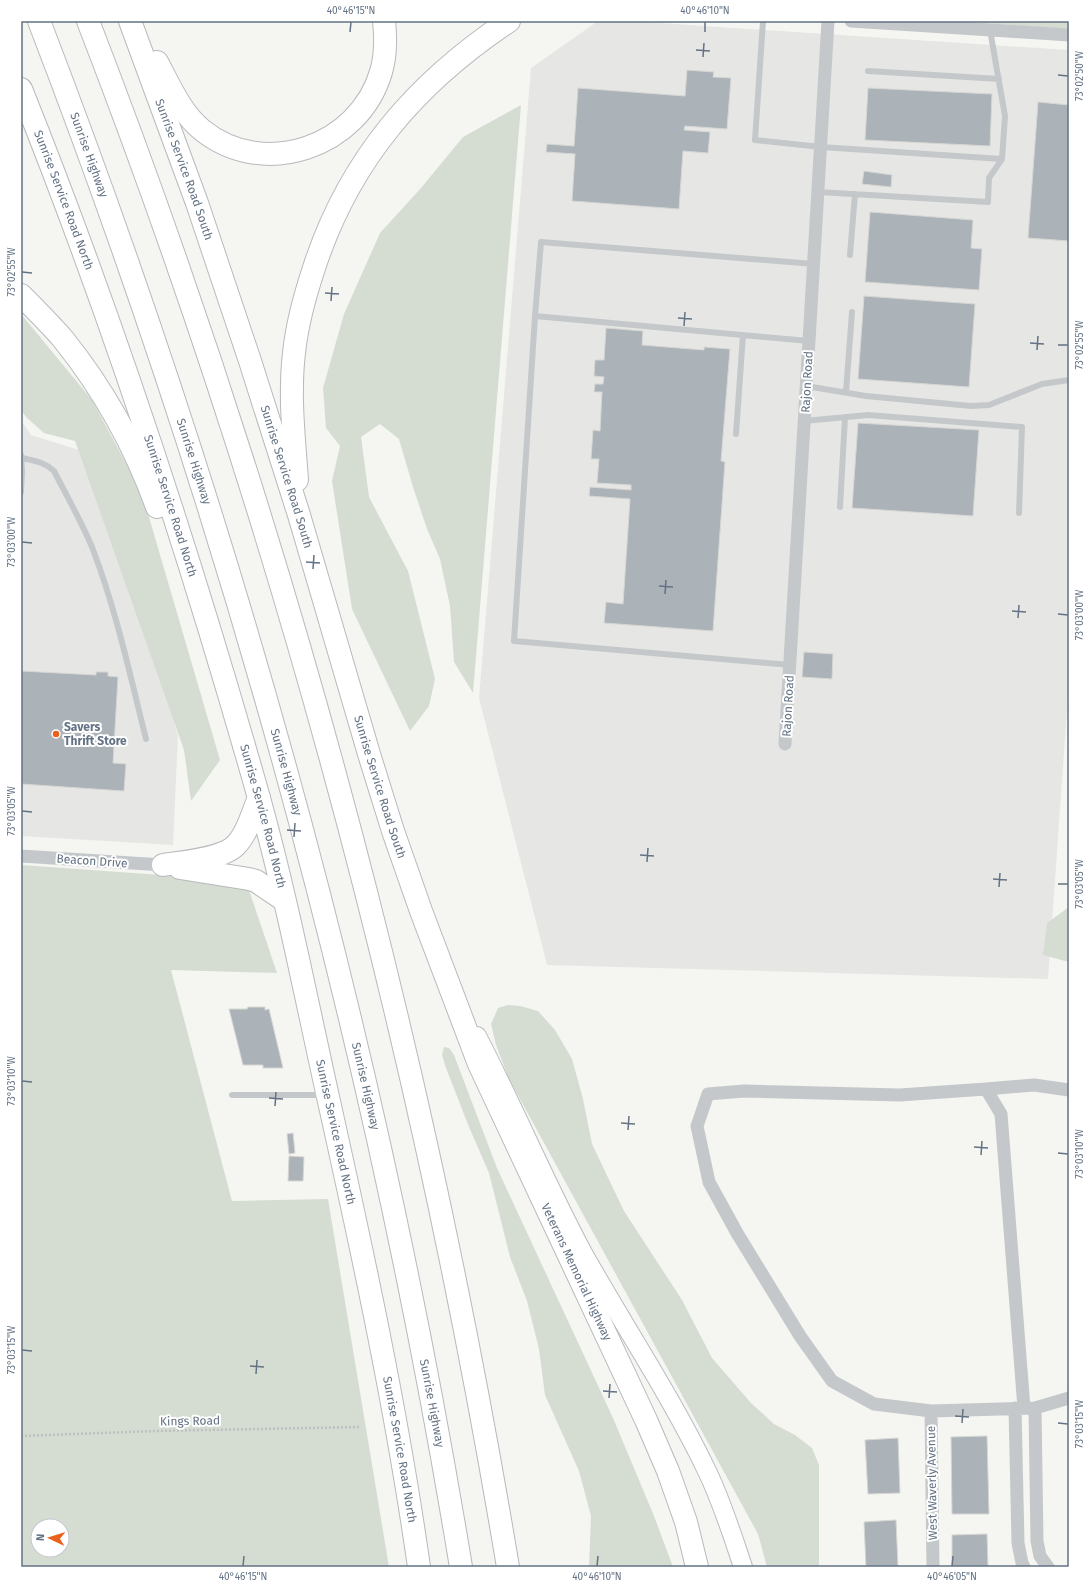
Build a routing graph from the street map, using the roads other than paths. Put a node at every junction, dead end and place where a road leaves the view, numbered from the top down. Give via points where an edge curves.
1 (40, 21) edge
2 (88, 21) edge
3 (130, 21) edge
4 (134, 21) edge
5 (384, 21) edge
6 (510, 21) edge
7 (763, 21) edge
8 (828, 21) edge
9 (852, 21) edge
10 (990, 30) junction
11 (1069, 35) edge
12 (868, 71) dead end
13 (999, 79) junction
14 (21, 89) edge
15 (820, 147) junction
16 (1002, 159) junction
17 (818, 192) junction
18 (855, 194) junction
19 (850, 255) dead end
20 (814, 264) junction
21 (21, 295) edge
22 (852, 312) dead end
23 (535, 316) junction
24 (742, 335) junction
25 (809, 341) junction
26 (1069, 380) edge
27 (806, 386) junction
28 (846, 392) junction
29 (845, 417) junction
30 (804, 421) junction
31 (736, 434) dead end
32 (21, 457) edge
33 (21, 492) edge
34 (840, 507) dead end
35 (1018, 512) dead end
36 (299, 515) junction
37 (790, 665) junction
38 (230, 702) junction
39 (146, 739) dead end
40 (785, 744) dead end
41 (259, 798) junction
42 (21, 856) edge
43 (163, 865) junction
44 (284, 900) junction
45 (448, 981) junction
46 (986, 1088) junction
47 (1069, 1090) edge
48 (328, 1094) junction
49 (232, 1095) dead end
50 (1069, 1398) edge
51 (1024, 1408) junction
52 (931, 1411) junction
53 (419, 1567) edge
54 (461, 1567) edge
55 (508, 1567) edge
56 (697, 1567) edge
57 (743, 1567) edge
58 (933, 1567) edge
59 (1024, 1567) edge
60 (1048, 1567) edge

1 - 54 highway, Sunrise Highway via 173,395 237,599 292,793 351,1022 398,1229
2 - 55 highway via 209,359 275,568 335,777 390,990 438,1201
3 - 36 highway, Sunrise Service Road South via 197,203
4 - 5 highway via 181,106 202,130 233,148 269,154 297,151 317,144 356,116 367,102 381,72 386,39
6 - 36 highway via 458,58 423,90 393,123 356,174 328,229 307,289 294,353 292,414
7 - 15 lane via 755,140
8 - 15 street, Rajon Road
9 - 10 street
10 - 11 street
10 - 13 lane
12 - 13 lane
13 - 16 lane via 1006,116
14 - 38 highway, Sunrise Service Road North via 77,235 150,442
15 - 16 lane
15 - 17 street, Rajon Road
16 - 18 lane via 989,178 988,202
17 - 18 lane
17 - 20 street, Rajon Road
18 - 19 lane
20 - 23 lane via 541,242
20 - 25 street, Rajon Road
21 - 38 highway via 62,338 81,363 130,443 163,525 195,624
22 - 28 lane
23 - 24 lane
23 - 37 lane via 514,641
24 - 25 lane
24 - 31 lane
25 - 27 street, Rajon Road
26 - 28 lane via 1042,384 988,406
27 - 28 lane
27 - 30 street, Rajon Road
29 - 30 lane
29 - 34 lane
29 - 35 lane via 868,415 1022,427
30 - 37 street, Rajon Road
32 - 33 lane
32 - 39 lane via 42,463 54,471 92,547 123,648
36 - 45 highway, Sunrise Service Road South via 393,831
37 - 40 street, Rajon Road
38 - 41 highway, Sunrise Service Road North
41 - 43 highway via 241,838 229,850 220,855
41 - 44 highway, Sunrise Service Road North
42 - 43 street, Beacon Drive
43 - 44 highway via 249,879
44 - 48 highway, Sunrise Service Road North
45 - 56 highway, Veterans Memorial Highway via 479,1064 668,1471 686,1522
45 - 57 main road via 581,1248 707,1471 721,1502
46 - 47 street via 1034,1085
46 - 51 street via 1001,1114
46 - 52 street via 900,1095 744,1091 708,1094 697,1126 709,1182 800,1336 832,1382 874,1404
48 - 49 lane
48 - 53 highway, Sunrise Service Road North via 393,1402
50 - 51 street, West Waverly Avenue
51 - 52 street, West Waverly Avenue
51 - 59 street via 1018,1543
51 - 60 street via 1040,1556
52 - 58 street, West Waverly Avenue

